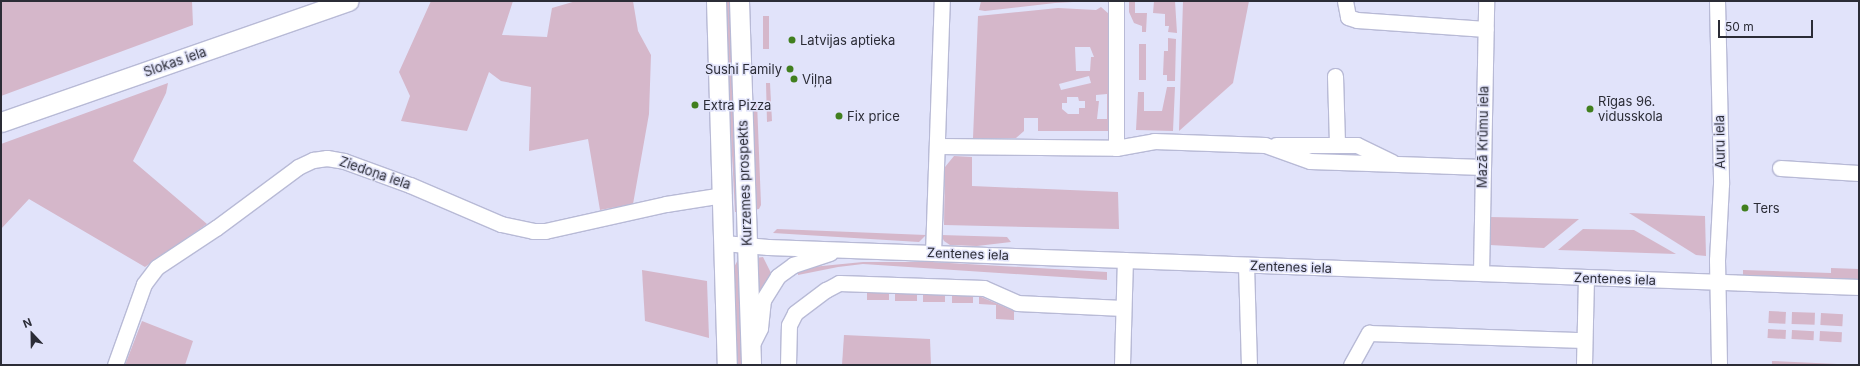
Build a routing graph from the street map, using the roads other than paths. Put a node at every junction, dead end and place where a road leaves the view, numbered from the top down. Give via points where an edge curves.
1 (349, 1) edge
2 (716, 1) edge
3 (739, 1) edge
4 (942, 1) edge
5 (1345, 1) edge
6 (1486, 1) edge
7 (1717, 1) edge
8 (1112, 4) edge
9 (1486, 29) junction
10 (1335, 76) dead end
11 (1, 122) edge
12 (1265, 145) junction
13 (1337, 145) junction
14 (938, 146) junction
15 (1116, 148) junction
16 (1398, 165) junction
17 (1483, 167) junction
18 (1780, 168) dead end
19 (1859, 173) edge
20 (723, 195) junction
21 (724, 243) junction
22 (747, 244) junction
23 (842, 249) junction
24 (933, 253) junction
25 (1126, 260) junction
26 (1246, 265) junction
27 (1481, 273) junction
28 (1586, 278) junction
29 (1717, 283) junction
30 (1859, 287) edge
31 (1123, 308) junction
32 (1584, 340) junction
33 (750, 356) edge
34 (115, 365) edge
35 (727, 365) edge
36 (788, 365) edge
37 (1122, 365) edge
38 (1250, 365) edge
39 (1350, 365) edge
40 (1584, 365) edge
41 (1719, 365) edge

1 - 11 main road, Slokas iela
2 - 20 main road, Kurzemes prospekts
3 - 22 main road, Kurzemes prospekts
4 - 14 street
5 - 9 street via 1348,17 1357,20
6 - 9 street, Mazā Krūmu iela
7 - 29 street, Auru iela via 1721,184
8 - 15 street
9 - 17 street, Mazā Krūmu iela
10 - 13 street
12 - 13 street
12 - 15 street via 1154,141
12 - 16 street via 1310,161
13 - 16 street via 1357,145
14 - 15 street
14 - 24 street
16 - 17 street
17 - 27 street, Mazā Krūmu iela
18 - 19 street
20 - 21 main road, Kurzemes prospekts
20 - 34 street, Ziedoņa iela via 545,231 533,231 501,224 410,185 344,161 327,158 313,160 298,167 216,228 157,267 144,284
21 - 22 street, Zentenes iela
21 - 35 main road, Kurzemes prospekts
22 - 23 street, Zentenes iela
22 - 33 main road, Kurzemes prospekts
23 - 24 street, Zentenes iela
23 - 33 street via 793,265 778,276 763,300 760,328
24 - 25 street, Zentenes iela
25 - 26 street, Zentenes iela
25 - 31 street
26 - 27 street, Zentenes iela
26 - 38 street
27 - 28 street, Zentenes iela
28 - 29 street, Zentenes iela
28 - 32 street
29 - 30 street, Zentenes iela
29 - 41 street, Auru iela
31 - 36 street via 1017,303 984,288 839,283 795,313 789,324
31 - 37 street
32 - 39 street via 1369,333
32 - 40 street

